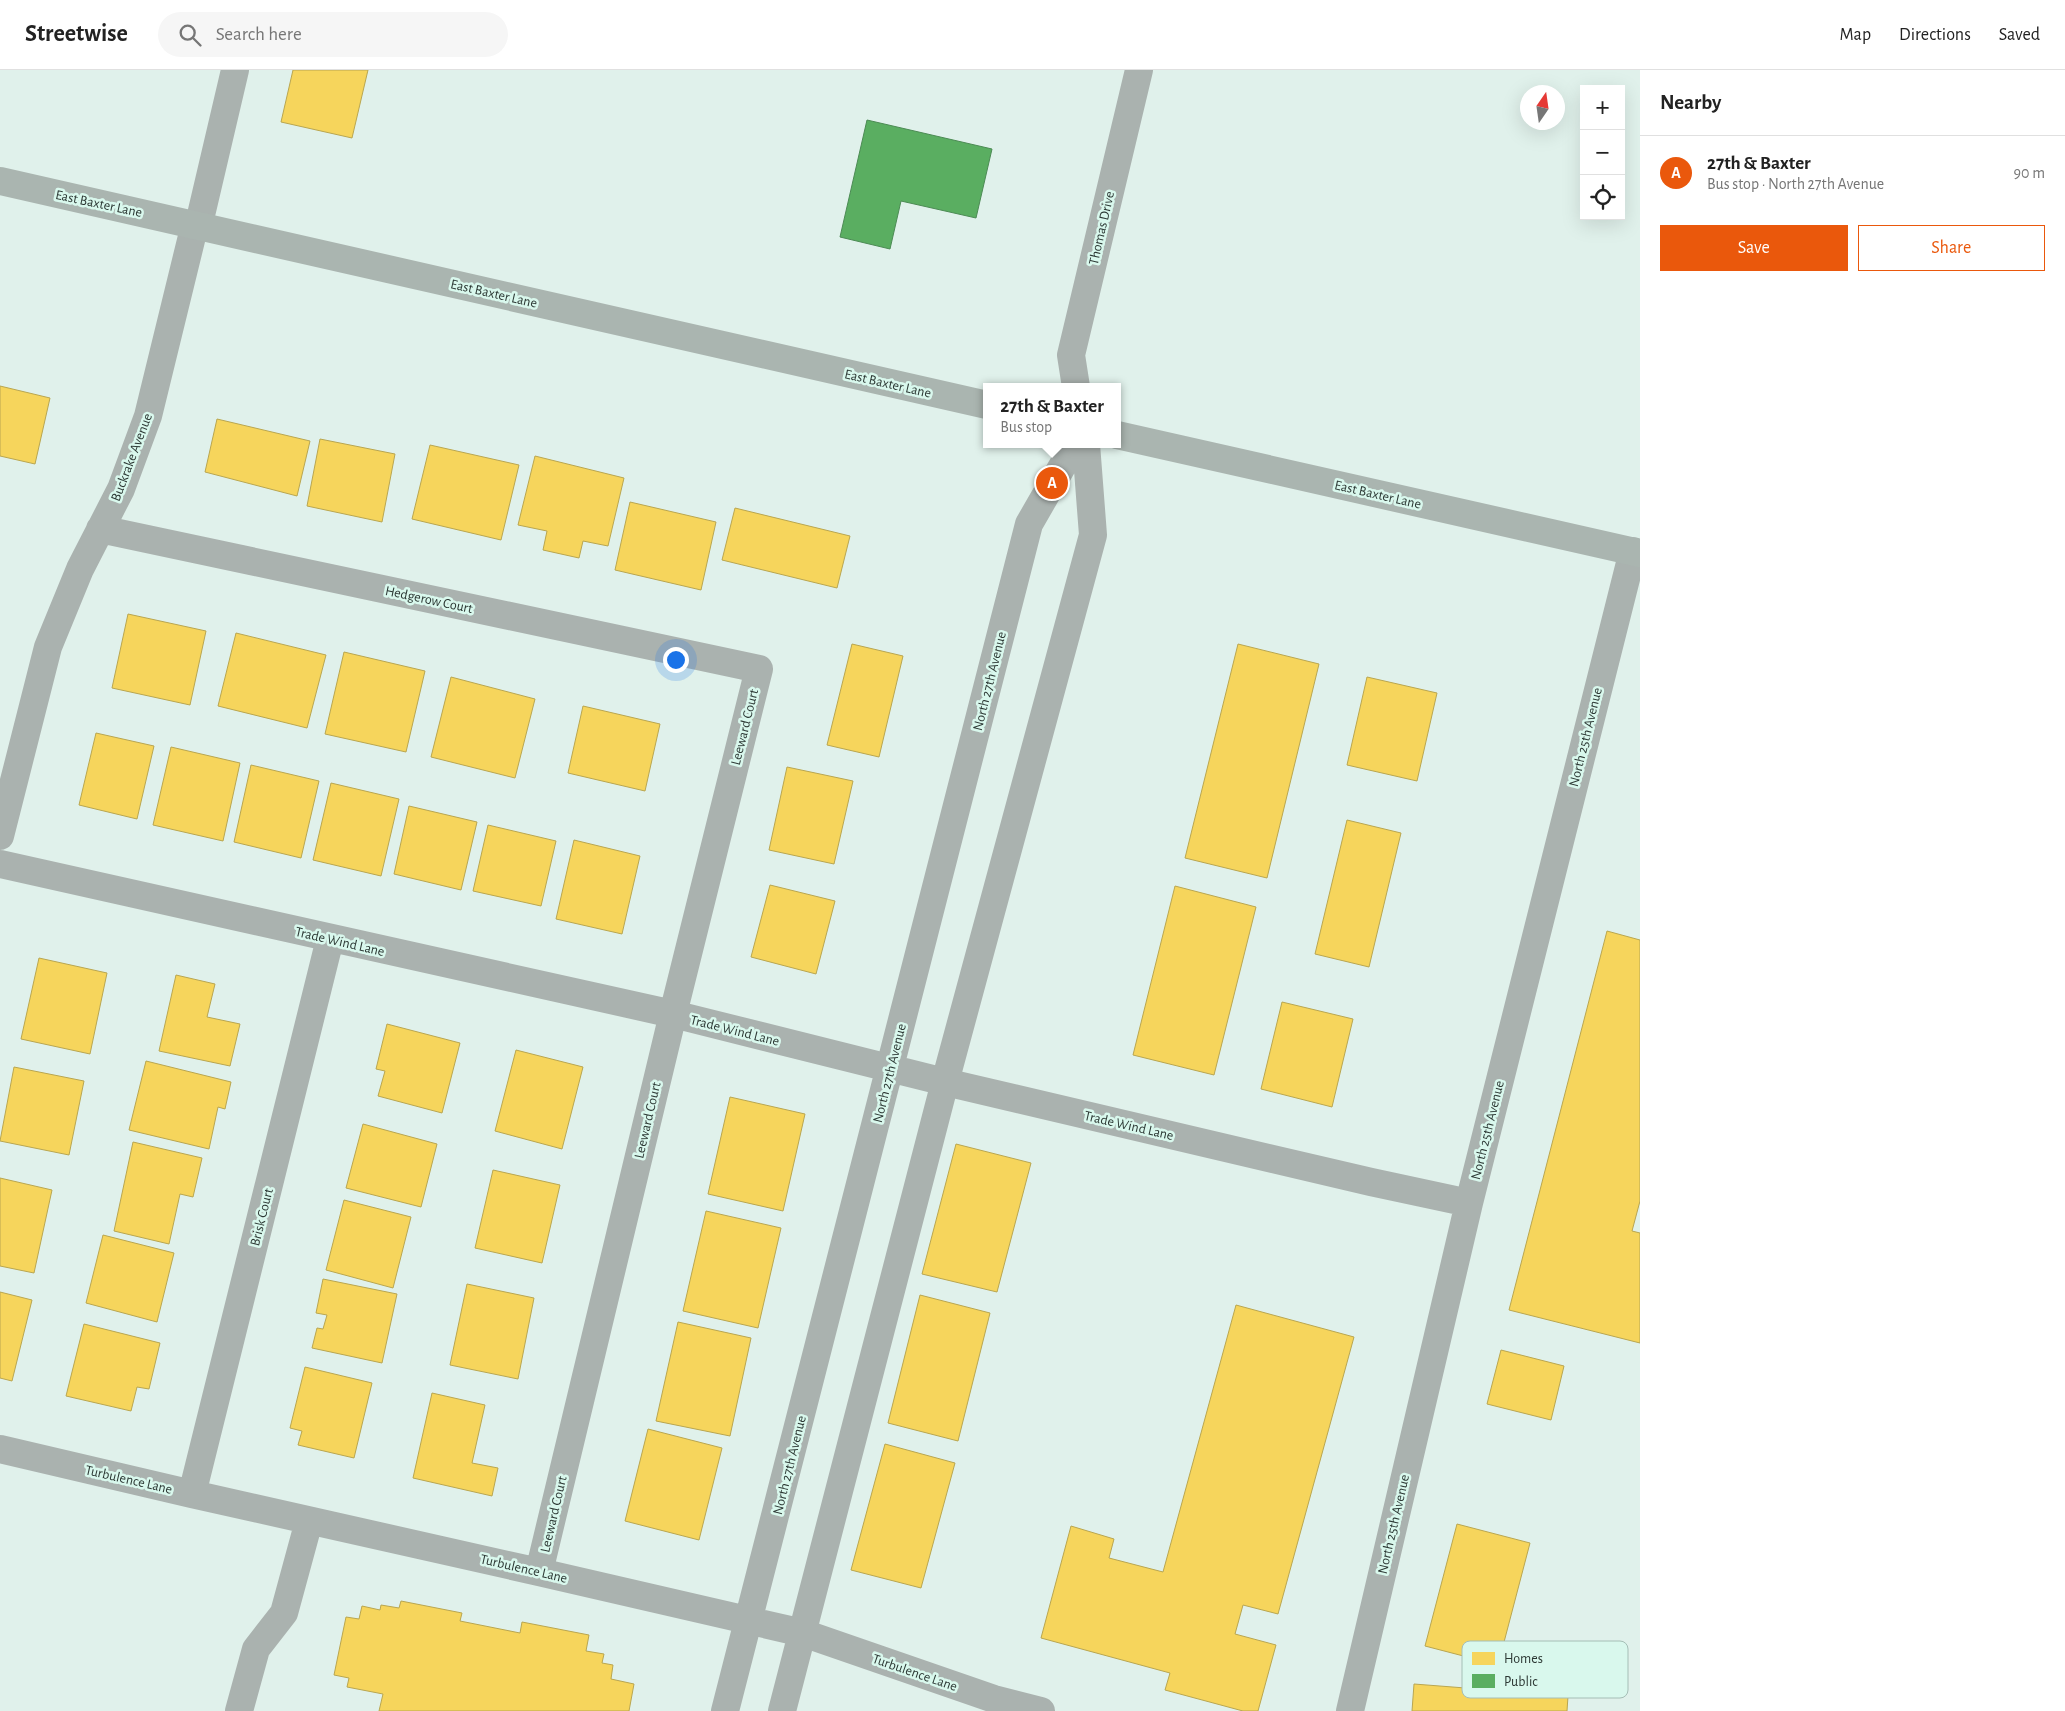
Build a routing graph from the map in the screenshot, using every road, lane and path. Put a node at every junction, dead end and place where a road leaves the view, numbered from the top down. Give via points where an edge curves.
1 (235, 70) edge
2 (1139, 70) edge
3 (0, 181) edge
4 (195, 224) junction
5 (1075, 383) edge
6 (983, 405) edge
7 (1121, 436) edge
8 (1073, 448) edge
9 (1086, 448) edge
10 (100, 529) junction
11 (1636, 552) edge
12 (759, 670) joint
13 (0, 836) edge
14 (0, 864) edge
15 (330, 939) junction
16 (672, 1014) junction
17 (890, 1068) junction
18 (945, 1082) junction
19 (1469, 1203) junction
20 (0, 1449) edge
21 (192, 1494) junction
22 (309, 1521) junction
23 (539, 1572) junction
24 (749, 1621) junction
25 (802, 1633) junction
26 (239, 1711) edge
27 (725, 1711) edge
28 (782, 1711) edge
29 (1041, 1711) edge
30 (1350, 1711) edge

1 - 4 street, Buckrake Avenue via 201,215
2 - 5 street, Thomas Drive via 1070,355
3 - 4 main road, East Baxter Lane
4 - 6 main road, East Baxter Lane
4 - 10 street, Buckrake Avenue via 148,416 121,489
7 - 11 main road, East Baxter Lane
8 - 17 street, North 27th Avenue via 1029,524
9 - 18 street via 1092,535
10 - 12 street, Hedgerow Court
10 - 13 street, Buckrake Avenue via 48,647
11 - 19 street, North 25th Avenue
12 - 16 street, Leeward Court
14 - 15 street, Trade Wind Lane
15 - 16 street, Trade Wind Lane
15 - 21 street, Brisk Court
16 - 17 street, Trade Wind Lane
16 - 23 street, Leeward Court
17 - 18 street, Trade Wind Lane
17 - 24 street, North 27th Avenue
18 - 19 street, Trade Wind Lane
18 - 25 street
19 - 30 street, North 25th Avenue
20 - 21 street, Turbulence Lane
21 - 22 street, Turbulence Lane
22 - 23 street, Turbulence Lane
22 - 26 street via 284,1613 256,1649
23 - 24 street, Turbulence Lane
24 - 25 street, Turbulence Lane
24 - 27 street, North 27th Avenue
25 - 28 street
25 - 29 street, Turbulence Lane via 994,1699

